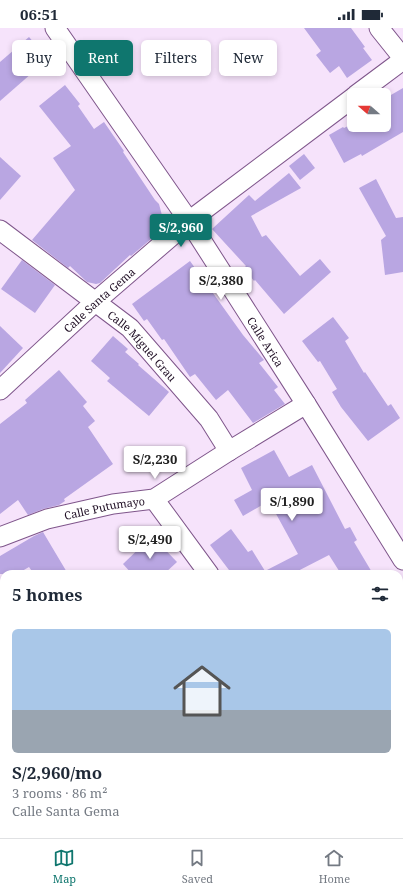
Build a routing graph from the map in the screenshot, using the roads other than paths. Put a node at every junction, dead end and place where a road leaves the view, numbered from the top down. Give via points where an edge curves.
1 (55, 28) edge
2 (379, 28) edge
3 (403, 59) edge
4 (365, 88) edge
5 (347, 102) edge
6 (189, 221) junction
7 (0, 230) edge
8 (95, 302) junction
9 (0, 390) edge
10 (306, 404) junction
11 (229, 451) junction
12 (154, 499) junction
13 (0, 537) edge
14 (403, 560) edge
15 (206, 570) edge

1 - 6 street, Calle Arica
2 - 3 street
3 - 4 street
5 - 6 street, Calle Santa Gema
6 - 8 street, Calle Santa Gema
6 - 10 street, Calle Arica
7 - 8 street, Calle Miguel Grau
8 - 9 street, Calle Santa Gema
8 - 11 street, Calle Miguel Grau via 130,328 209,419
10 - 11 street, Calle Putumayo
10 - 14 street, Calle Arica
11 - 12 street, Calle Putumayo
12 - 13 street, Calle Putumayo via 113,504 47,519
12 - 15 street

